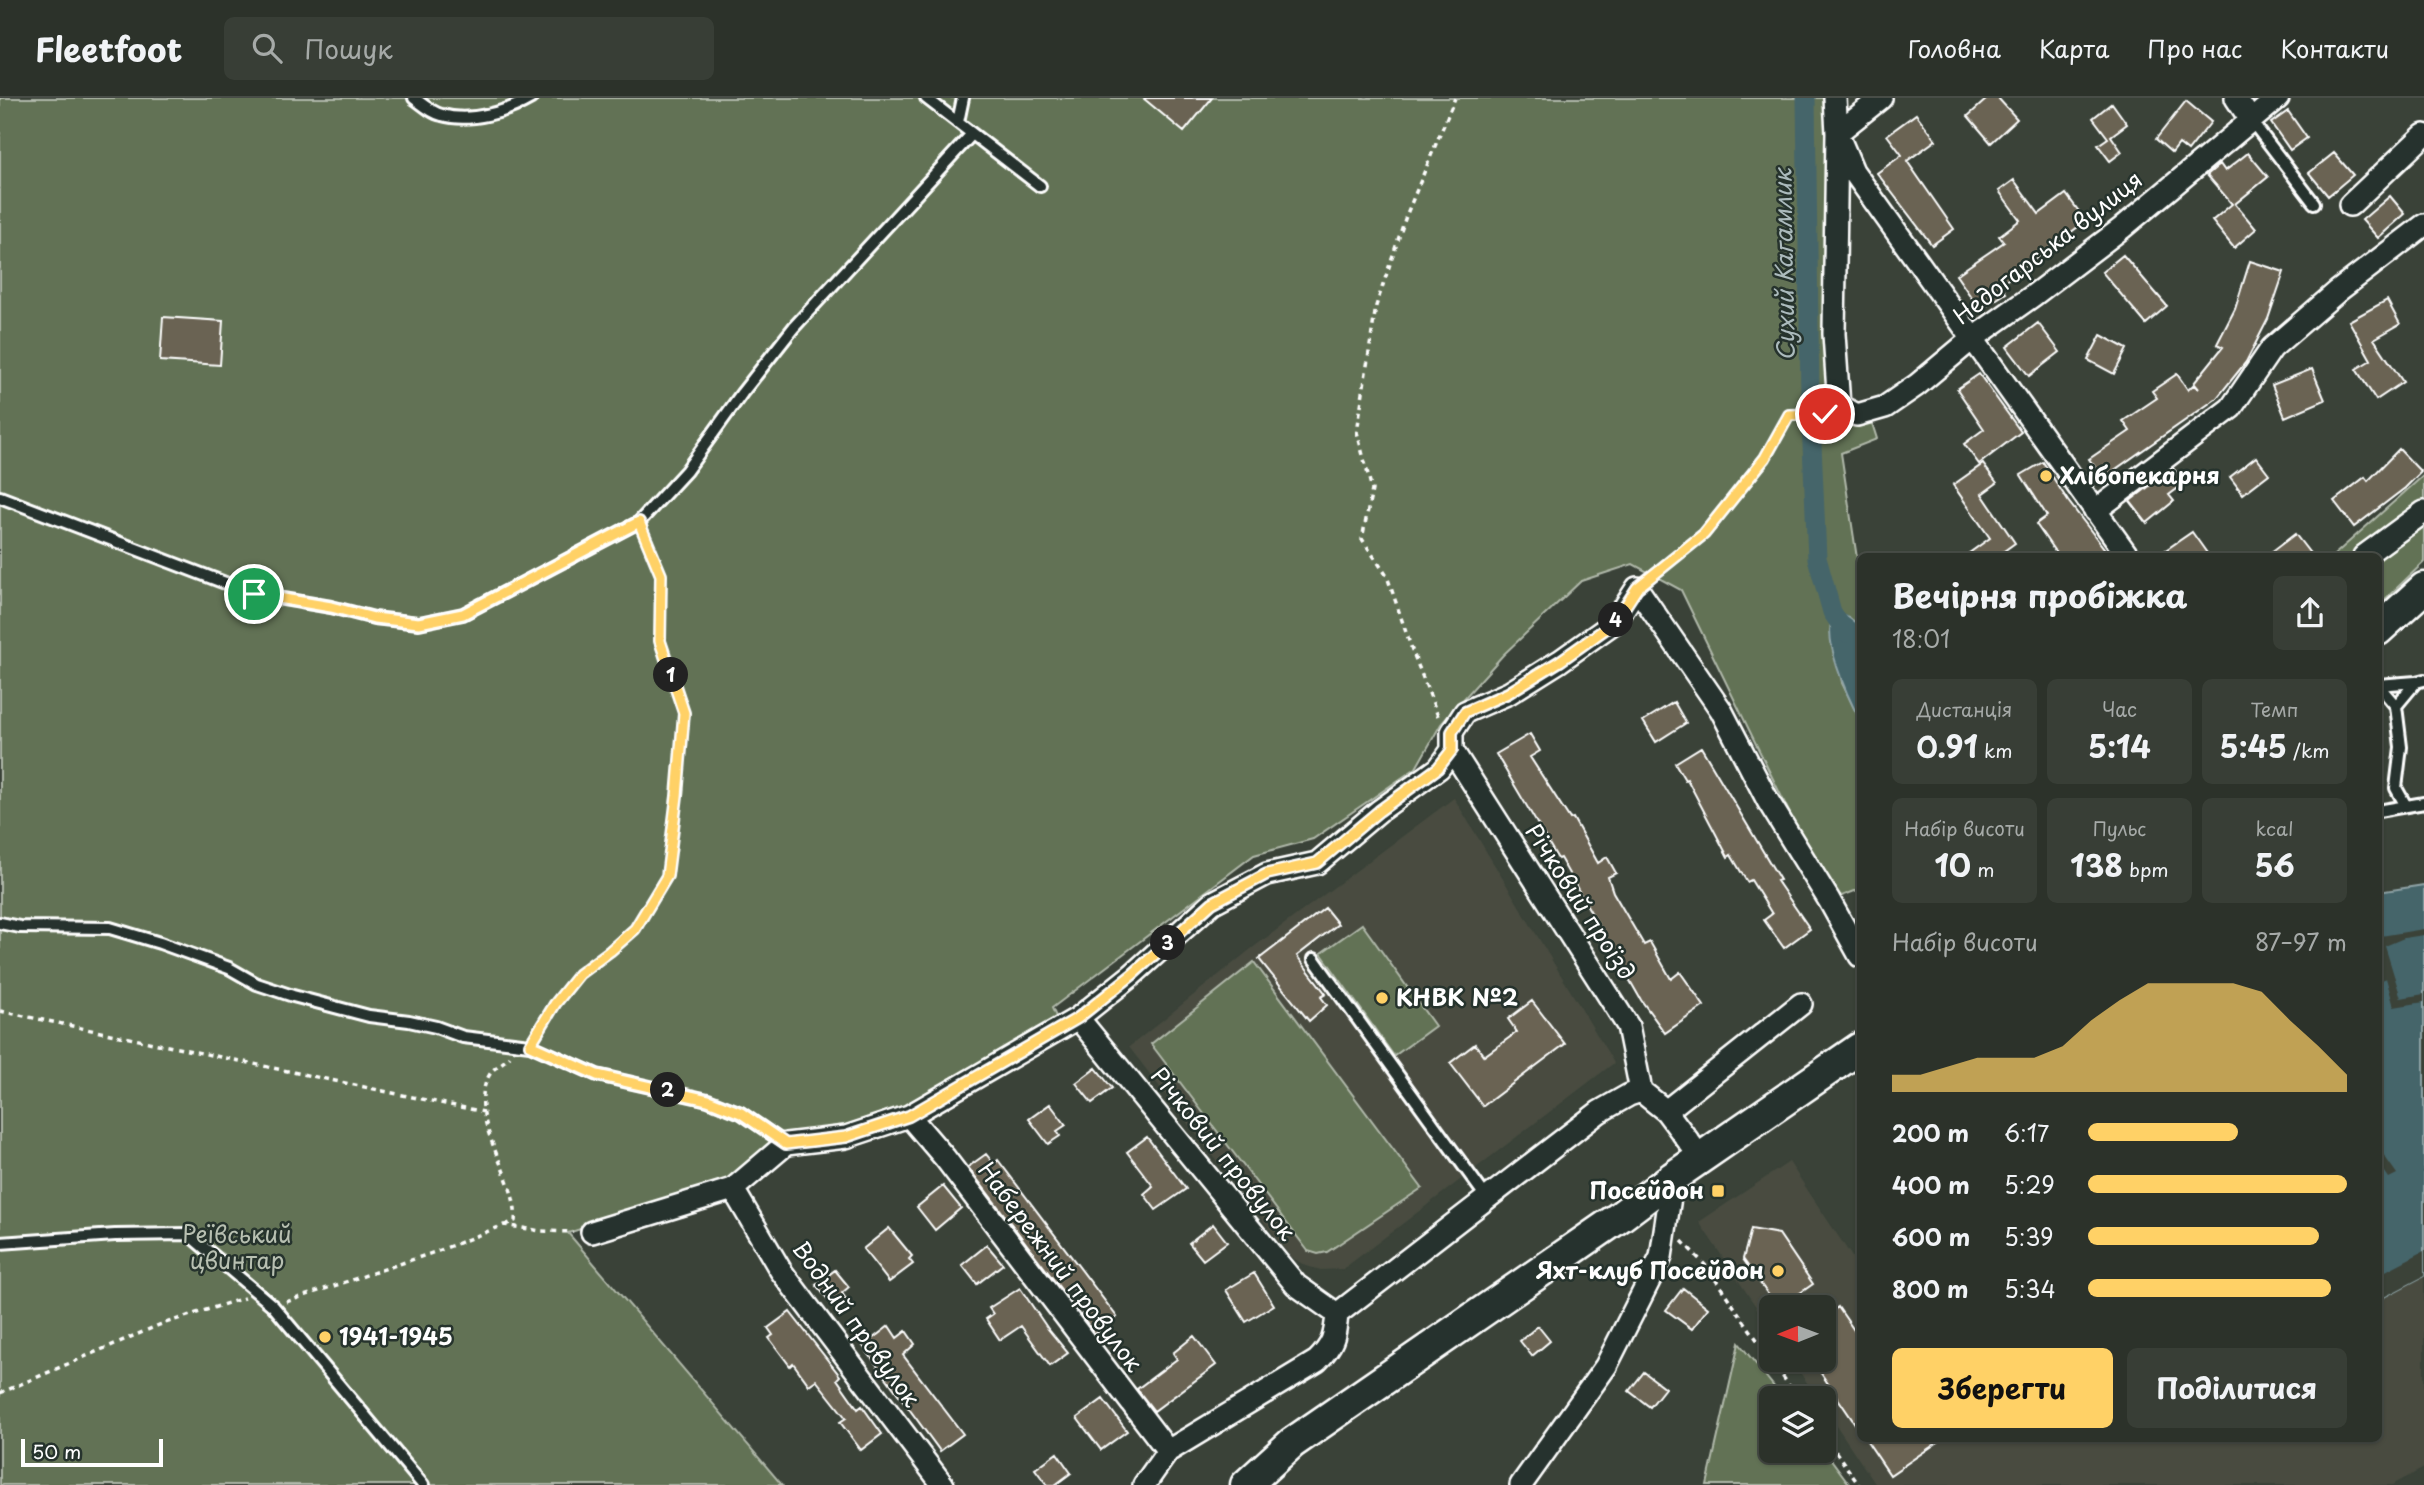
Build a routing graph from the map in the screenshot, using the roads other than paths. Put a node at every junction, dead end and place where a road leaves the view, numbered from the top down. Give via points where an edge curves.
1 (414, 98) edge
2 (531, 98) edge
3 (926, 98) edge
4 (963, 98) edge
5 (1835, 98) edge
6 (1881, 98) edge
7 (2236, 98) edge
8 (2278, 98) edge
9 (2250, 119) junction
10 (958, 122) junction
11 (972, 134) junction
12 (1837, 134) junction
13 (2424, 135) edge
14 (1040, 186) dead end
15 (2314, 203) dead end
16 (2350, 205) dead end
17 (2424, 225) edge
18 (1972, 339) junction
19 (0, 496) edge
20 (2095, 511) junction
21 (2424, 512) edge
22 (2126, 553) edge
23 (2368, 553) edge
24 (2424, 588) edge
25 (2382, 626) edge
26 (2420, 681) edge
27 (2382, 685) edge
28 (2382, 690) edge
29 (2396, 706) junction
30 (1452, 750) junction
31 (2424, 803) edge
32 (2406, 806) junction
33 (2382, 810) edge
34 (0, 923) edge
35 (1857, 951) edge
36 (1314, 959) dead end
37 (1801, 1004) dead end
38 (1078, 1018) junction
39 (1857, 1050) edge
40 (1641, 1091) junction
41 (1666, 1111) junction
42 (909, 1116) junction
43 (786, 1144) junction
44 (1700, 1158) junction
45 (1673, 1177) junction
46 (733, 1189) junction
47 (1486, 1197) junction
48 (592, 1232) road end
49 (0, 1243) edge
50 (1336, 1314) junction
51 (1168, 1451) junction
52 (423, 1485) edge
53 (943, 1485) edge
54 (1144, 1485) edge
55 (1246, 1485) edge
56 (1521, 1485) edge

1 - 2 lane via 439,115 462,118 513,108
3 - 10 lane
4 - 10 lane
5 - 12 street
6 - 12 street
7 - 9 street
8 - 9 street, Недогарська вулиця
9 - 15 lane
9 - 18 street, Недогарська вулиця via 2122,228
10 - 11 lane
11 - 14 lane
11 - 19 lane via 794,327 686,471 639,522 463,614 419,623 254,594
12 - 18 street via 1873,203
12 - 18 street, Недогарська вулиця via 1832,410 1857,415 1885,407
13 - 16 street
17 - 20 street via 2272,348 2231,408
18 - 20 street
20 - 22 street
21 - 23 street
24 - 25 main road
26 - 27 lane
26 - 29 lane
28 - 29 lane
29 - 32 lane via 2400,747 2396,788
30 - 35 street via 1452,732 1465,712 1508,693 1615,622 1637,588 1721,710 1768,801
30 - 38 street via 1438,768 1317,863 1267,874 1212,903
30 - 40 street, Річковий проїзд via 1629,1026
31 - 32 lane
32 - 33 lane
34 - 43 lane via 20,928 110,928 229,968 293,996 463,1037 525,1044 597,1075 708,1100 741,1113
36 - 47 lane
37 - 41 street
38 - 42 street
38 - 50 street, Річковий провулок via 1296,1285
39 - 44 main road
40 - 41 street
40 - 47 street via 1599,1112
41 - 44 street
42 - 43 street via 846,1137
42 - 51 street, Набережний провулок
43 - 46 street
44 - 45 main road
45 - 55 main road via 1292,1443
45 - 56 street via 1661,1257 1606,1366
46 - 48 street
46 - 53 street, Водний провулок via 781,1271
47 - 50 street
49 - 52 lane via 188,1234 273,1306
50 - 51 street via 1336,1335 1317,1362
51 - 54 street

